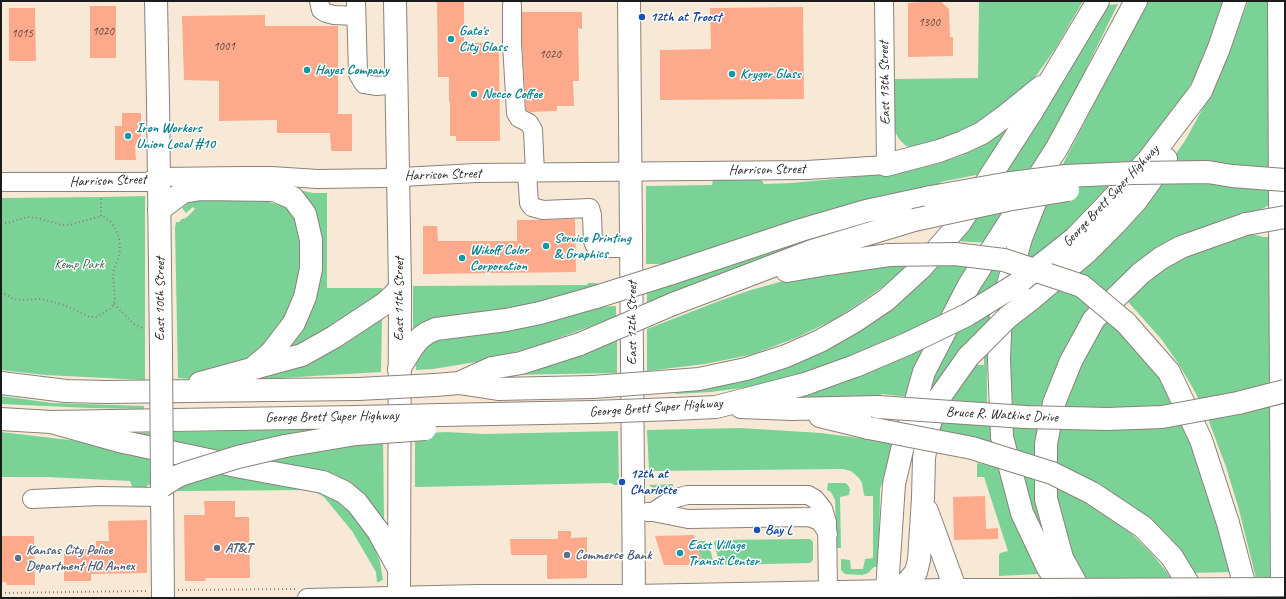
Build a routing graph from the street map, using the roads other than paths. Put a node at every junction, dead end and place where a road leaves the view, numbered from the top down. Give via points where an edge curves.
1 (156, 1) edge
2 (318, 1) edge
3 (395, 1) edge
4 (629, 1) edge
5 (884, 1) edge
6 (1235, 2) edge
7 (1136, 3) edge
8 (1096, 4) edge
9 (512, 6) dead end
10 (1279, 6) edge
11 (356, 8) edge
12 (1053, 77) junction
13 (397, 84) junction
14 (1201, 91) junction
15 (1057, 148) junction
16 (886, 166) junction
17 (630, 172) junction
18 (531, 173) junction
19 (397, 176) junction
20 (1232, 176) junction
21 (159, 177) junction
22 (1285, 180) edge
23 (1, 182) edge
24 (159, 210) junction
25 (1285, 217) edge
26 (631, 248) junction
27 (735, 280) junction
28 (400, 288) junction
29 (253, 368) junction
30 (399, 369) junction
31 (1, 383) edge
32 (459, 384) junction
33 (185, 391) junction
34 (1285, 391) edge
35 (716, 407) junction
36 (792, 409) junction
37 (1, 419) edge
38 (51, 422) junction
39 (357, 426) junction
40 (162, 492) junction
41 (923, 498) junction
42 (32, 499) dead end
43 (643, 513) junction
44 (399, 569) junction
45 (1285, 587) edge
46 (828, 590) junction
47 (1014, 592) edge
48 (958, 593) edge
49 (887, 594) edge
50 (634, 596) edge
51 (399, 597) edge
52 (163, 598) edge
53 (307, 598) edge
54 (1068, 598) edge
55 (1084, 598) edge
56 (1197, 598) edge
57 (1248, 598) edge
58 (1282, 598) edge

1 - 21 main road, East 10th Street
2 - 11 street via 321,10 334,15
3 - 13 main road, East 11th Street
4 - 17 main road, East 12th Street
5 - 16 street, East 13th Street
6 - 14 main road, George Brett Super Highway
7 - 15 main road
8 - 12 main road, George Brett Super Highway
9 - 18 street via 516,113 519,118 529,123 533,130
10 - 58 main road
11 - 13 street via 358,74 364,84
12 - 16 main road via 982,133 939,151
12 - 32 main road, George Brett Super Highway, bridge via 960,223 921,268 886,300 820,341 746,369 674,382 498,389
13 - 19 main road, East 11th Street
14 - 35 main road, George Brett Super Highway, bridge via 1149,158 1104,208 1075,238 1017,284 967,315 855,366 805,384
14 - 41 main road, bridge via 1185,130 1136,201 1088,251 1008,317 968,356 939,398 929,426 924,458
15 - 49 main road via 969,285 924,372 894,484
15 - 54 main road via 1021,238 1001,310 999,359 1002,436 1022,514 1048,568
16 - 17 street, Harrison Street via 807,170
17 - 18 street, Harrison Street
17 - 26 main road, East 12th Street
18 - 19 street, Harrison Street
18 - 26 street via 529,203 532,207 543,210 590,208 595,246
19 - 21 street, Harrison Street via 318,179 271,176
19 - 28 main road, East 11th Street
20 - 22 main road, bridge
20 - 27 main road, bridge via 1209,180 1068,190 1007,200 914,220 812,251
20 - 30 main road, bridge via 1201,172 1066,176 1004,184 866,211 533,315 436,329 420,338
21 - 23 street, Harrison Street via 147,182
21 - 24 main road, East 10th Street
24 - 29 main road via 183,192 201,189 274,190 293,198 305,214 311,240 311,269 305,297 294,323 270,353
24 - 40 main road, East 10th Street, bridge
25 - 55 main road, bridge via 1246,224 1181,247 1160,258 1094,320 1071,360 1054,403 1046,444 1046,499 1062,558
26 - 43 main road, East 12th Street
27 - 32 main road, bridge via 580,344 492,368
27 - 57 main road, bridge via 889,255 955,254 1004,260 1082,286 1126,323 1169,372 1201,440 1228,523
28 - 29 main road via 384,304 302,355
28 - 30 main road, East 11th Street
29 - 33 main road via 202,382
30 - 44 main road, East 11th Street
31 - 33 main road, George Brett Super Highway via 66,391
32 - 33 main road, George Brett Super Highway, bridge via 358,389
34 - 36 main road, Bruce R. Watkins Drive, bridge via 1162,417 1108,420 878,407
35 - 36 main road, Bruce R. Watkins Drive
35 - 39 main road, George Brett Super Highway, bridge via 471,415 439,422
36 - 56 main road, bridge via 869,428 972,448 1052,473 1092,493 1143,527 1172,557
37 - 38 main road, George Brett Super Highway
38 - 39 main road, George Brett Super Highway
38 - 44 main road via 119,441 323,482 344,492 357,503 378,531
39 - 40 main road, bridge via 186,473 178,476
40 - 42 street
40 - 52 main road, East 10th Street
41 - 48 main road
41 - 49 main road via 916,572 906,584
43 - 46 street via 686,495 808,495 823,509 828,522
43 - 50 main road, East 12th Street
44 - 51 main road, East 11th Street
45 - 47 street, bridge
46 - 49 street
46 - 50 street
47 - 48 street
48 - 49 street
50 - 51 street
51 - 53 street

